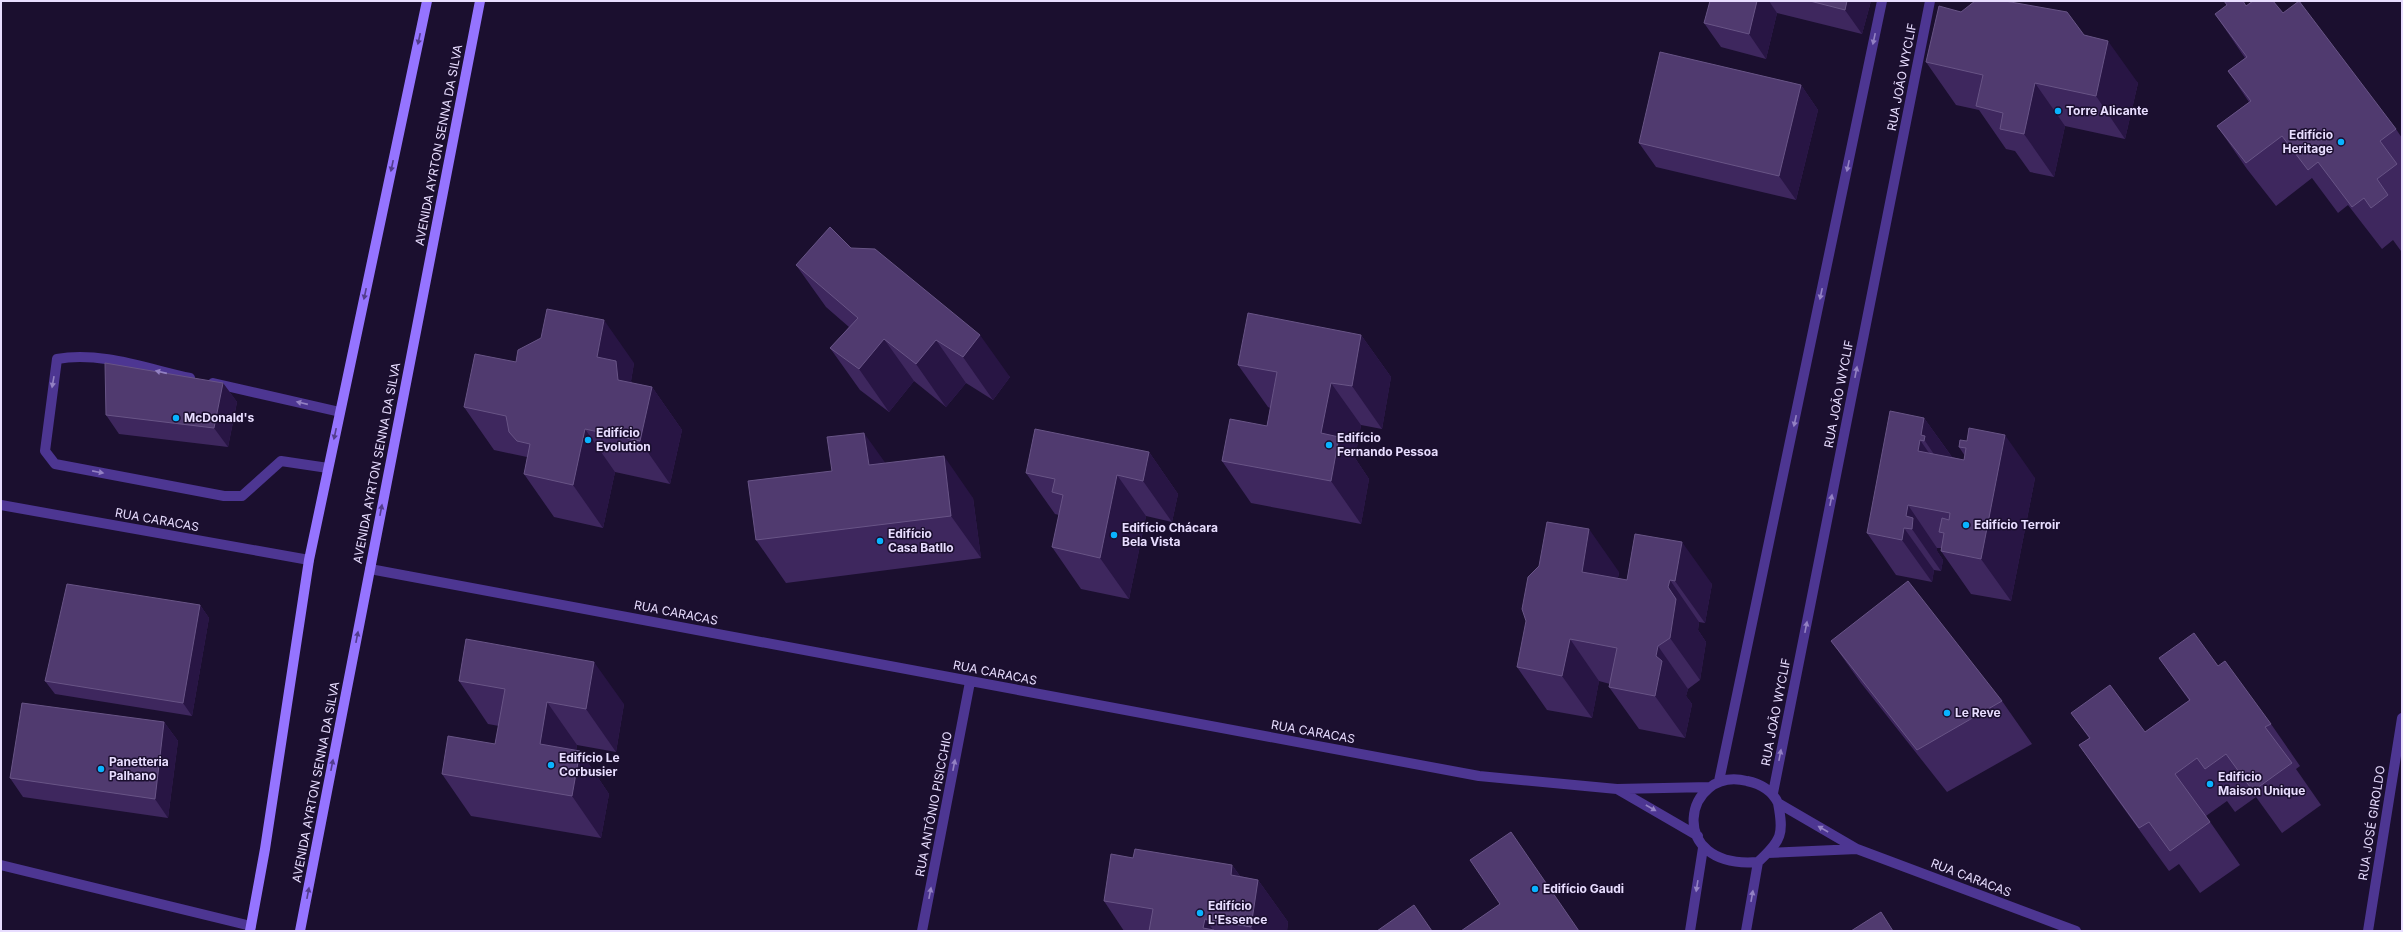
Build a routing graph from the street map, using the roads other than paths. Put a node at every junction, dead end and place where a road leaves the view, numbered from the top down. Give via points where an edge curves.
1 (427, 1) edge
2 (480, 1) edge
3 (1882, 1) edge
4 (1930, 1) edge
5 (340, 412) junction
6 (328, 468) junction
7 (1, 505) edge
8 (309, 560) junction
9 (370, 569) junction
10 (970, 682) junction
11 (2402, 718) edge
12 (1719, 781) junction
13 (1710, 787) junction
14 (1617, 789) junction
15 (1773, 793) junction
16 (1778, 803) junction
17 (1698, 836) junction
18 (1703, 848) junction
19 (1857, 849) junction
20 (1768, 853) junction
21 (1758, 862) junction
22 (1, 865) edge
23 (251, 928) edge
24 (300, 931) edge
25 (922, 931) edge
26 (1690, 931) edge
27 (1746, 931) edge
28 (2076, 931) edge
29 (2368, 931) edge

1 -> 5 main road
9 -> 2 main road, AVENIDA AYRTON SENNA DA SILVA
3 -> 12 street
15 -> 4 street, RUA JOÃO WYCLIF
5 -> 6 main road
5 -> 6 street via 104,359 73,356 57,358 45,451 56,464 224,496 242,496 281,461
6 - 8 main road
7 - 8 street, RUA CARACAS
8 - 23 main road via 266,849
9 - 10 street, RUA CARACAS
24 -> 9 main road, AVENIDA AYRTON SENNA DA SILVA
10 - 14 street, RUA CARACAS via 1479,776
25 -> 10 street, RUA ANTÔNIO PISICCHIO
11 - 29 street, RUA JOSÉ GIROLDO
12 - 13 street
12 - 15 street via 1740,779
13 - 14 street, RUA CARACAS
13 - 17 street via 1700,797 1695,810 1694,827
14 -> 17 street, RUA CARACAS
15 - 16 street
19 -> 16 street, RUA CARACAS
16 - 20 street via 1782,832
17 - 18 street
18 - 21 street via 1728,862
18 -> 26 street
19 - 20 street, RUA CARACAS
19 - 28 street, RUA CARACAS
20 - 21 street
27 -> 21 street
22 - 23 street

